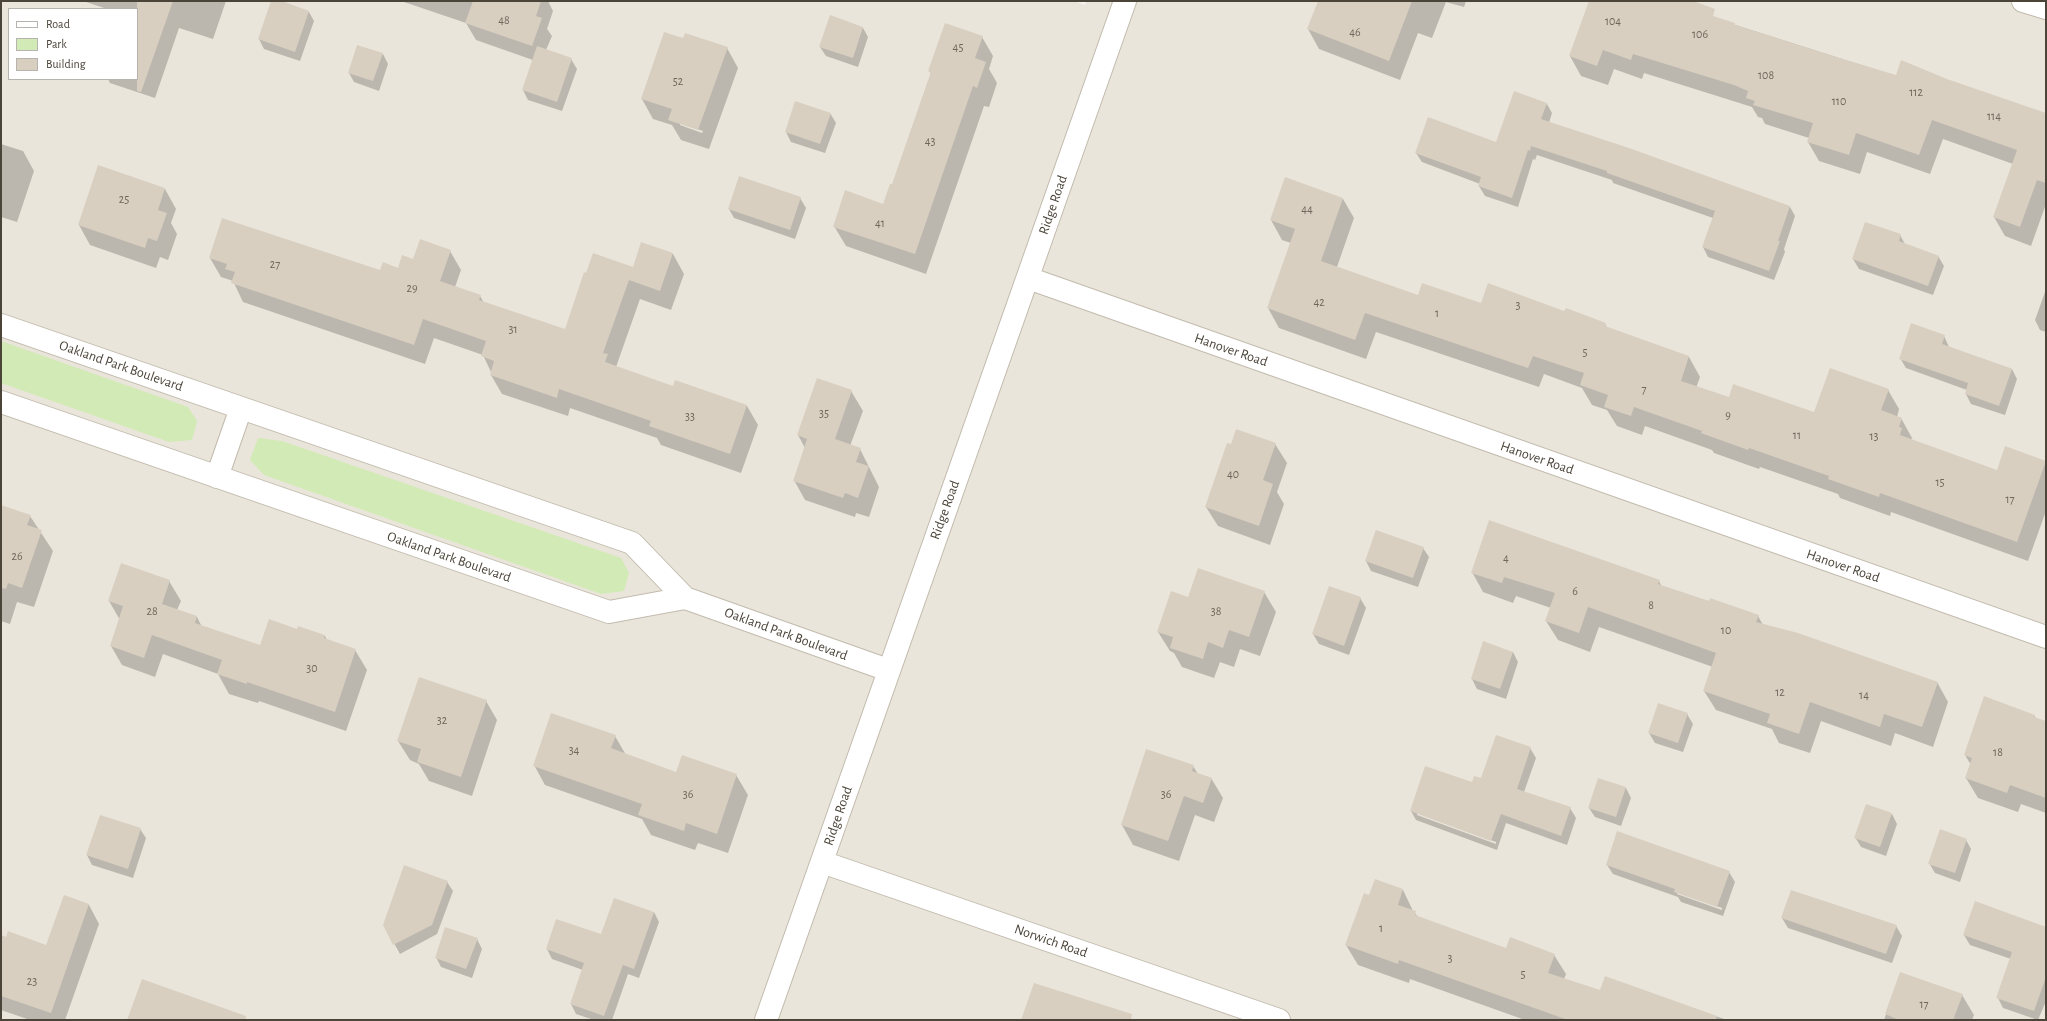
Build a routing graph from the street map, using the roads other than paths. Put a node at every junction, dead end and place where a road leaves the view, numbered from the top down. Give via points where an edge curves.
1 (1125, 1) edge
2 (2023, 1) edge
3 (2046, 8) edge
4 (1028, 278) junction
5 (1, 325) edge
6 (1, 402) edge
7 (241, 408) junction
8 (217, 477) junction
9 (685, 598) junction
10 (2046, 638) edge
11 (888, 670) junction
12 (822, 862) junction
13 (766, 1020) edge
14 (1279, 1020) edge

1 - 4 street, Ridge Road
2 - 3 street
4 - 10 street, Hanover Road
4 - 11 street, Ridge Road
5 - 7 street, Oakland Park Boulevard
6 - 8 street, Oakland Park Boulevard
7 - 8 street
7 - 9 street, Oakland Park Boulevard via 632,543
8 - 9 street, Oakland Park Boulevard via 609,612
9 - 11 street, Oakland Park Boulevard
11 - 12 street, Ridge Road
12 - 13 street, Ridge Road
12 - 14 street, Norwich Road

